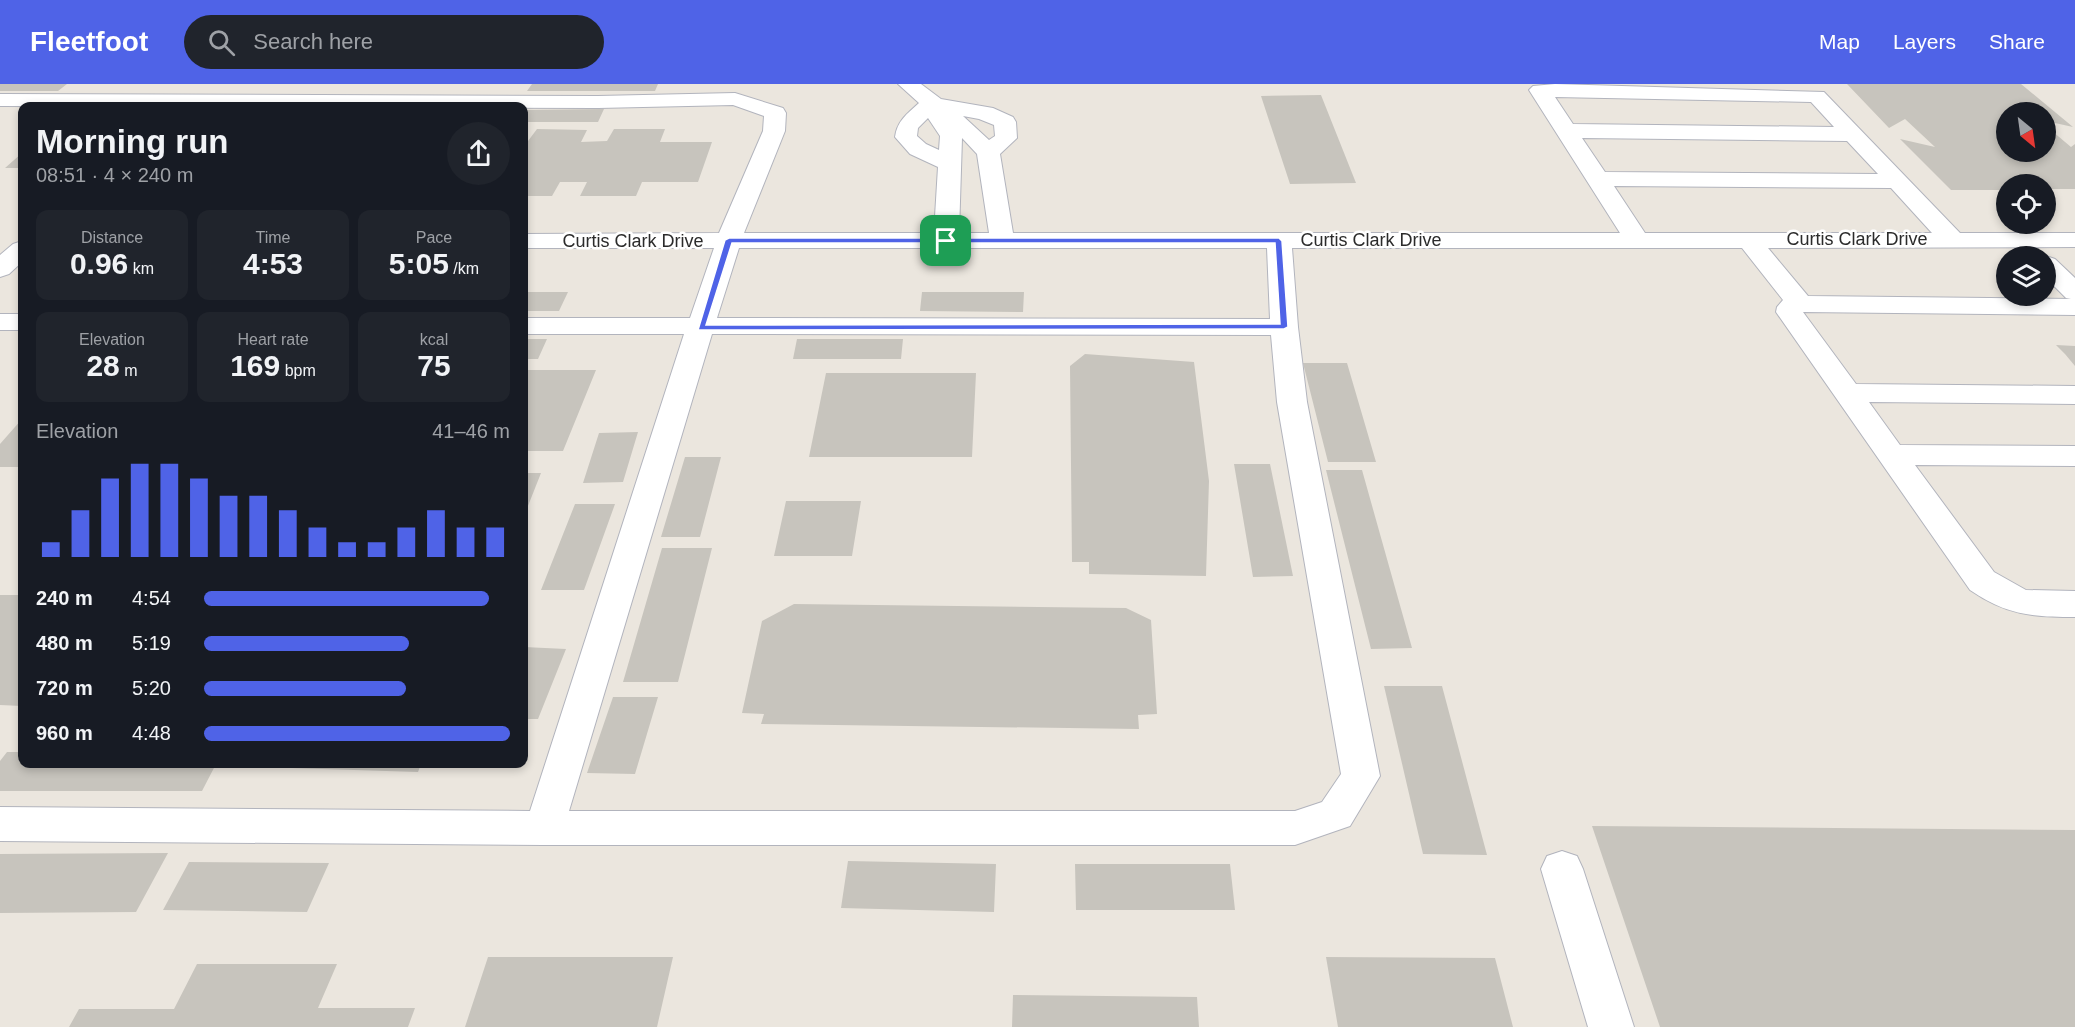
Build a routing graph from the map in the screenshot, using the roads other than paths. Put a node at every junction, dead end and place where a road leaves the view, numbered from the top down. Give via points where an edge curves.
1 (908, 84) edge
2 (0, 100) edge
3 (931, 104) junction
4 (1566, 131) junction
5 (1853, 134) junction
6 (988, 152) junction
7 (949, 163) junction
8 (1598, 179) junction
9 (1898, 181) junction
10 (1952, 239) junction
11 (528, 240) edge
12 (729, 240) junction
13 (1002, 240) junction
14 (1638, 240) junction
15 (1749, 240) junction
16 (2075, 240) edge
17 (0, 241) edge
18 (18, 241) edge
19 (946, 241) junction
20 (1279, 241) junction
21 (2012, 246) edge
22 (2040, 246) edge
23 (18, 253) edge
24 (0, 269) edge
25 (2056, 274) edge
26 (2075, 292) edge
27 (1800, 304) junction
28 (2075, 307) edge
29 (0, 322) edge
30 (18, 322) edge
31 (528, 326) edge
32 (1284, 327) junction
33 (701, 328) junction
34 (1847, 393) junction
35 (2075, 395) edge
36 (1891, 455) junction
37 (2075, 456) edge
38 (2075, 604) edge
39 (0, 824) edge
40 (544, 828) junction
41 (1562, 869) dead end
42 (1611, 1027) edge

1 - 3 street
2 - 12 street via 735,99 775,113 774,131
3 - 6 street via 963,126
3 - 6 street via 985,113 1005,122 1006,138
3 - 7 street via 951,136
3 - 7 street via 907,126 906,136 918,149
4 - 5 street
4 - 5 street via 1540,90 1817,96
4 - 8 street
5 - 9 street
6 - 13 street
7 - 19 street
8 - 9 street
8 - 14 street
9 - 10 street
10 - 15 street, Curtis Clark Drive
10 - 21 street, Curtis Clark Drive
11 - 12 street, Curtis Clark Drive
12 - 19 street, Curtis Clark Drive
12 - 33 street
13 - 19 street, Curtis Clark Drive
13 - 20 street, Curtis Clark Drive
14 - 15 street, Curtis Clark Drive
14 - 20 street, Curtis Clark Drive
15 - 27 street
16 - 22 street, Curtis Clark Drive
17 - 18 street
20 - 32 street
23 - 24 street
25 - 26 street
27 - 28 street
27 - 34 street via 1790,307 1789,312
29 - 30 street
31 - 33 street
32 - 33 street
32 - 40 street via 1292,402 1361,776 1336,814 1295,828
33 - 40 street
34 - 35 street
34 - 36 street
36 - 37 street
36 - 38 street via 1982,581 2025,604
39 - 40 street
41 - 42 street

